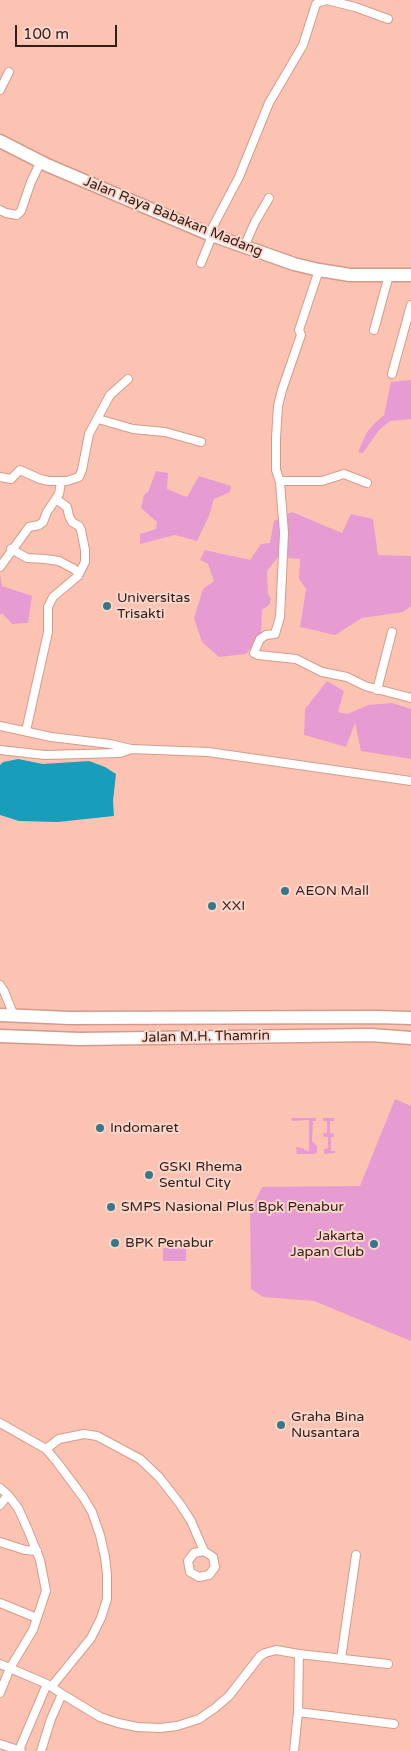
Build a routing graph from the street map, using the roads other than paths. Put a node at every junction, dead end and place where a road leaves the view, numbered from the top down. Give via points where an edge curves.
1 (388, 19) dead end
2 (9, 72) dead end
3 (0, 90) edge
4 (0, 141) edge
5 (41, 161) junction
6 (270, 198) dead end
7 (0, 210) edge
8 (211, 235) junction
9 (244, 247) junction
10 (201, 262) dead end
11 (319, 270) junction
12 (389, 275) junction
13 (411, 275) edge
14 (411, 304) edge
15 (374, 330) dead end
16 (392, 374) dead end
17 (128, 379) dead end
18 (98, 419) junction
19 (200, 442) dead end
20 (0, 476) edge
21 (280, 481) junction
22 (61, 482) junction
23 (367, 483) dead end
24 (56, 499) junction
25 (11, 549) junction
26 (0, 567) edge
27 (78, 574) junction
28 (392, 632) dead end
29 (377, 690) junction
30 (411, 698) edge
31 (0, 726) edge
32 (26, 731) junction
33 (131, 749) junction
34 (0, 750) edge
35 (411, 781) edge
36 (0, 984) edge
37 (0, 1015) edge
38 (14, 1016) junction
39 (411, 1018) edge
40 (0, 1036) edge
41 (411, 1038) edge
42 (0, 1423) edge
43 (46, 1449) junction
44 (0, 1488) edge
45 (8, 1495) junction
46 (0, 1505) edge
47 (0, 1542) edge
48 (37, 1551) junction
49 (204, 1551) dead end
50 (356, 1555) dead end
51 (0, 1603) edge
52 (37, 1618) junction
53 (299, 1654) junction
54 (341, 1660) junction
55 (0, 1664) edge
56 (388, 1664) dead end
57 (10, 1668) junction
58 (49, 1685) junction
59 (0, 1693) edge
60 (62, 1694) junction
61 (298, 1712) junction
62 (394, 1724) dead end
63 (0, 1744) edge
64 (20, 1751) edge
65 (41, 1751) edge
66 (294, 1751) edge

1 - 8 street via 327,0 316,4 299,53 269,103
2 - 3 street
4 - 5 main road, Jalan Raya Babakan Madang
5 - 7 street via 18,215
5 - 8 main road, Jalan Raya Babakan Madang
6 - 9 street
8 - 9 main road, Jalan Raya Babakan Madang
8 - 10 street
9 - 11 main road, Jalan Raya Babakan Madang
11 - 12 main road, Jalan Raya Babakan Madang via 350,275
11 - 21 street via 280,395 276,438 276,472
12 - 13 main road, Jalan Raya Babakan Madang
12 - 15 street
14 - 16 street
17 - 18 street via 110,395
18 - 19 street
18 - 22 street via 89,434 79,477
20 - 22 street via 11,479 20,470 45,480
21 - 23 street via 322,481 344,474
21 - 29 street via 284,533 280,617 275,634 260,639 254,653 296,659 322,672 347,677
22 - 24 street
24 - 25 street via 43,522 29,528
24 - 27 street via 67,507 72,522 81,528 85,550
25 - 26 street
25 - 27 street via 26,558 58,561
27 - 32 street via 53,597 48,607 48,632
28 - 29 street
29 - 30 street
31 - 32 street
32 - 33 street
33 - 34 street via 120,754 45,755
33 - 35 street via 208,752
36 - 38 street
37 - 38 main road, Jalan M.H. Thamrin
38 - 39 main road, Jalan M.H. Thamrin
40 - 41 main road, Jalan M.H. Thamrin via 79,1039 371,1035
42 - 43 street
43 - 49 street via 59,1439 84,1434 97,1436 140,1459 180,1504 191,1520
43 - 58 street via 92,1512 107,1574 107,1599 91,1638
44 - 45 street
45 - 46 street
45 - 48 street via 18,1508
47 - 48 street
48 - 52 street via 46,1591
50 - 54 street
51 - 52 street
52 - 57 street
53 - 54 street
53 - 60 street via 276,1650 265,1653 215,1708 199,1719 177,1726 137,1728 118,1724
53 - 61 street
54 - 56 street
55 - 57 street
57 - 58 street
57 - 59 street
58 - 60 street
58 - 64 street
60 - 65 street
61 - 62 street
61 - 66 street
63 - 64 street

